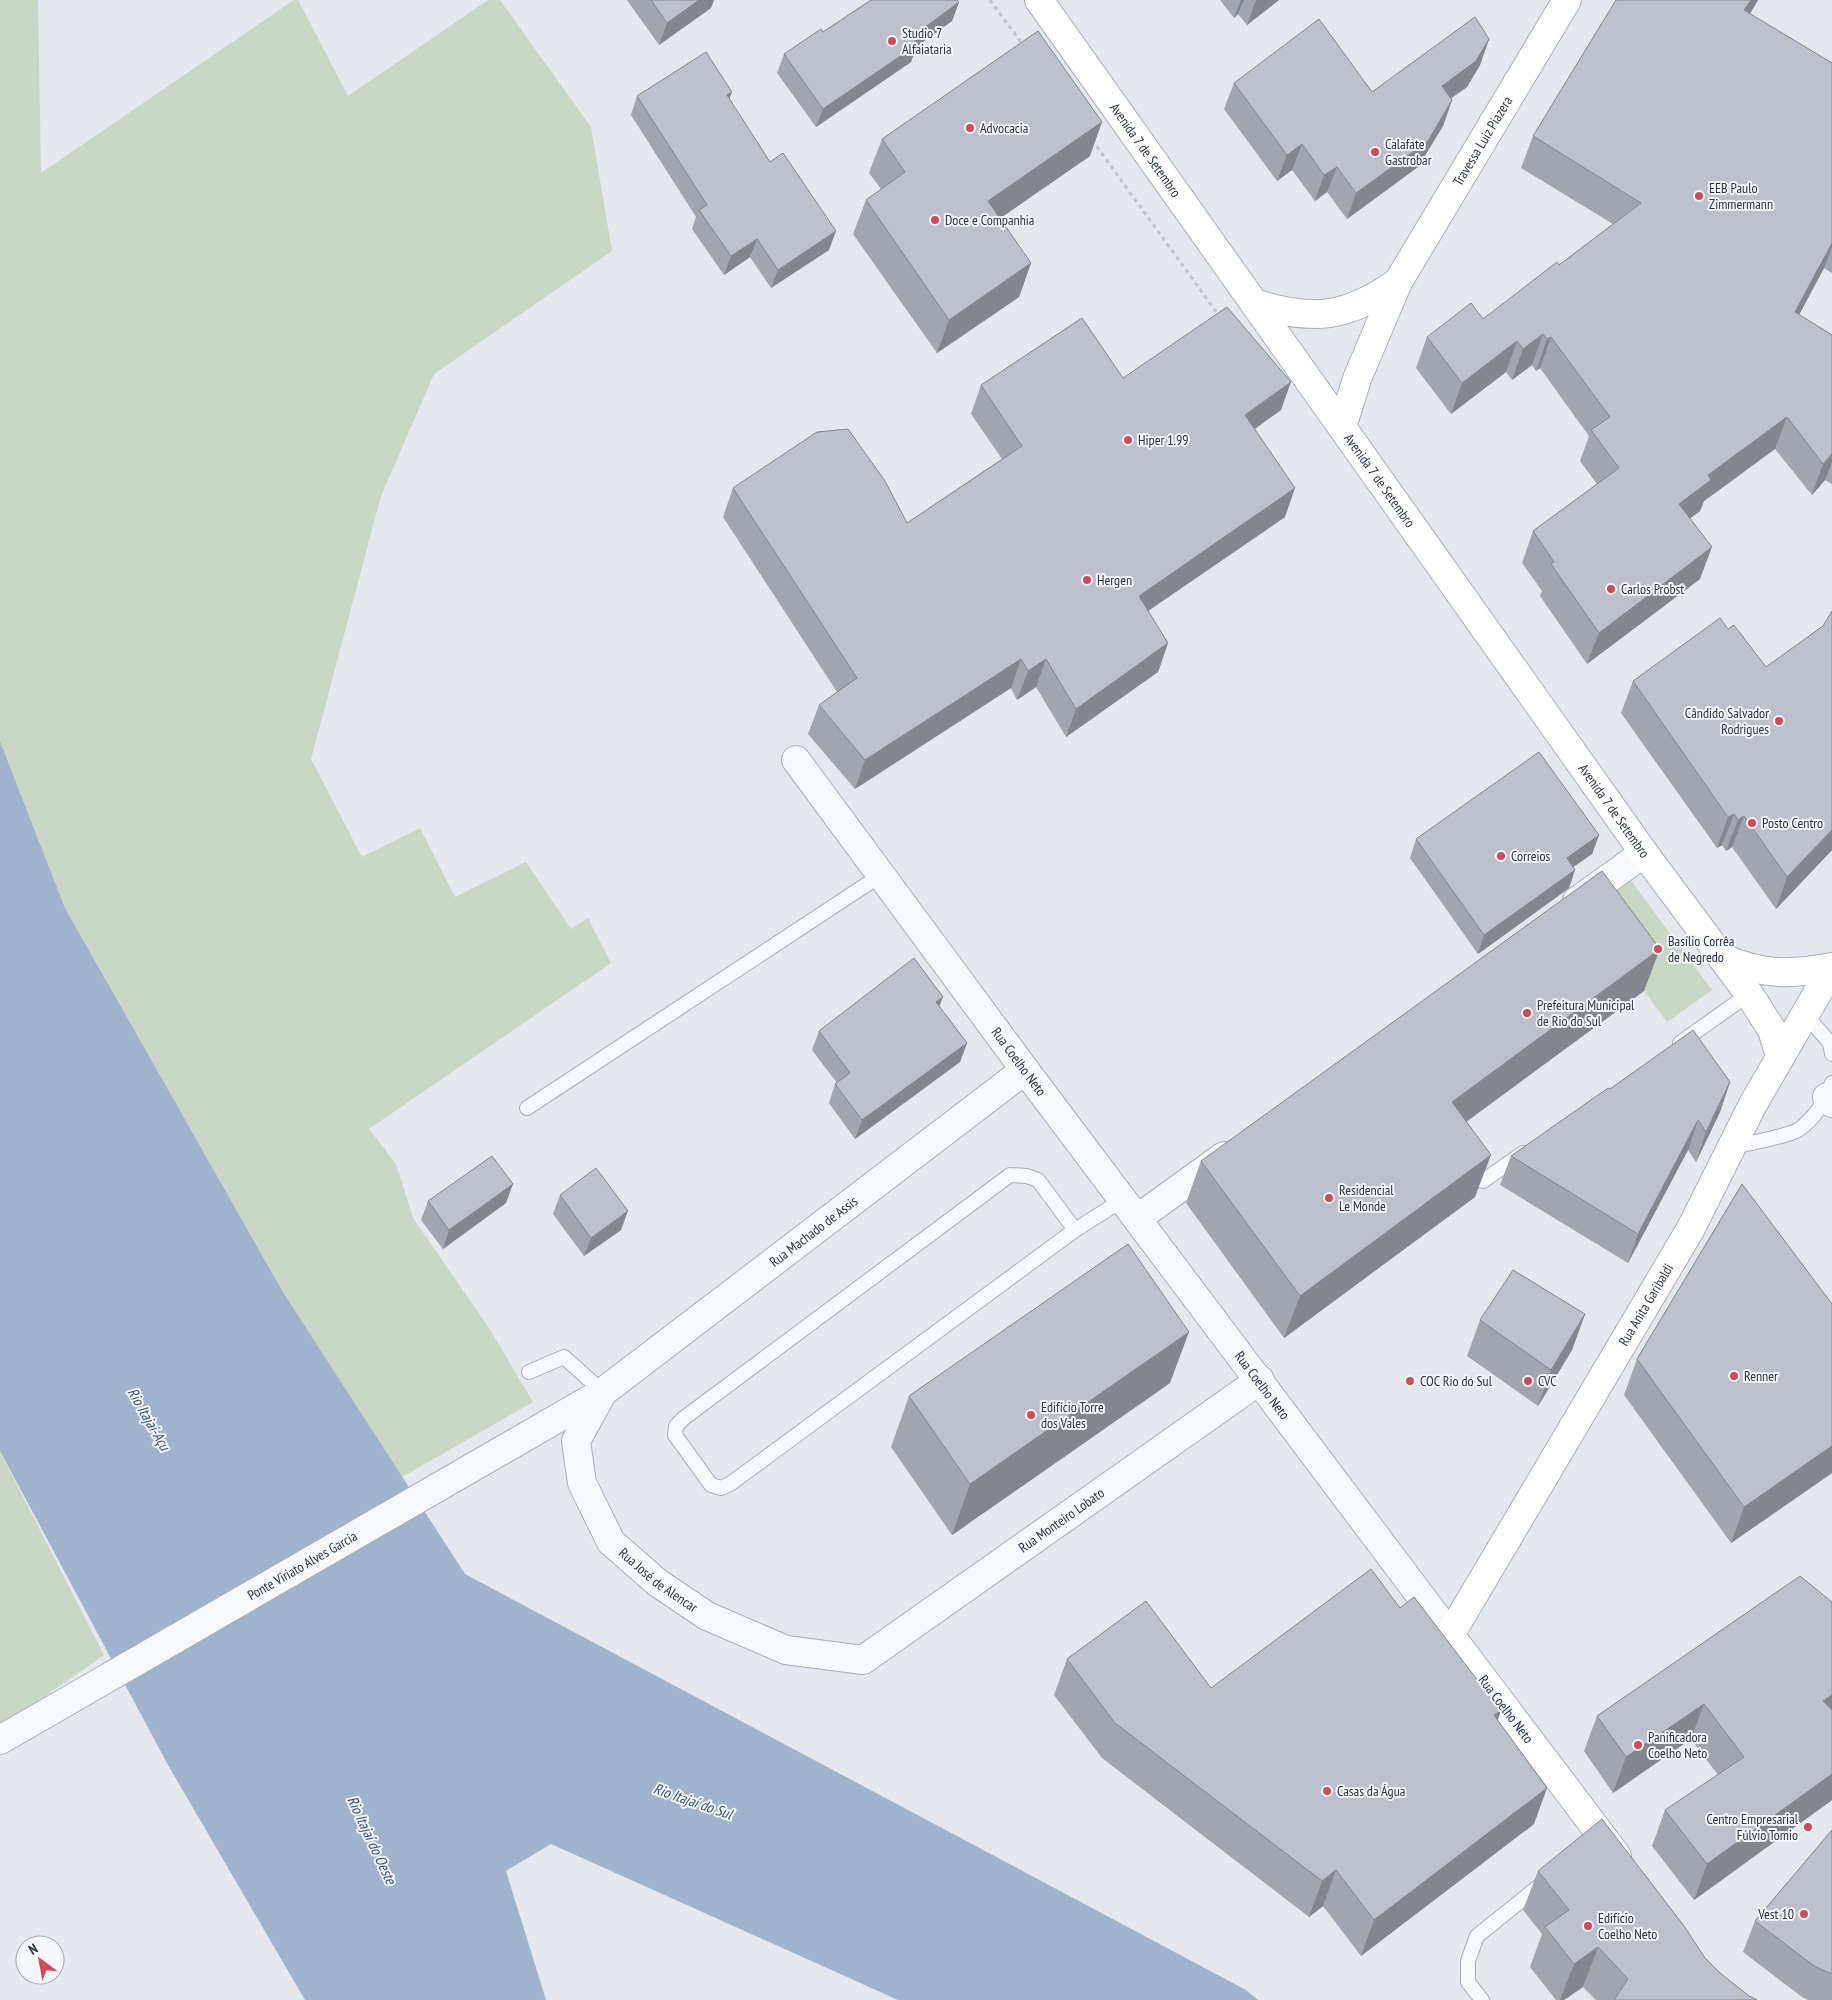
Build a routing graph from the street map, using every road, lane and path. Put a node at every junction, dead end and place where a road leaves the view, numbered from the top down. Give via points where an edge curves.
1 (990, 0) edge
2 (1039, 0) edge
3 (1567, 0) edge
4 (1026, 48) edge
5 (1090, 137) edge
6 (1398, 282) junction
7 (1254, 303) junction
8 (1224, 323) edge
9 (1342, 427) junction
10 (796, 760) dead end
11 (1644, 853) junction
12 (881, 876) junction
13 (1557, 916) edge
14 (1723, 958) junction
15 (1832, 967) edge
16 (1748, 994) junction
17 (1804, 1013) junction
18 (1666, 1053) edge
19 (1832, 1054) edge
20 (1780, 1056) junction
21 (1025, 1070) junction
22 (1830, 1094) edge
23 (528, 1108) dead end
24 (1243, 1142) edge
25 (1538, 1142) edge
26 (1733, 1147) junction
27 (1483, 1181) edge
28 (1131, 1209) junction
29 (1075, 1230) junction
30 (529, 1372) dead end
31 (1260, 1380) junction
32 (603, 1392) junction
33 (1450, 1635) junction
34 (863, 1660) joint
35 (0, 1740) edge
36 (1631, 1874) edge
37 (1551, 1877) edge
38 (1482, 2000) edge

1 - 4 path
2 - 7 street, Avenida 7 de Setembro
3 - 6 street, Travessa Luiz Piazera
5 - 8 path
6 - 7 street, Travessa Luiz Piazera via 1365,303 1317,315 1285,313
6 - 9 street, Travessa Luiz Piazera via 1360,371
7 - 9 street, Avenida 7 de Setembro
9 - 11 street, Avenida 7 de Setembro
10 - 12 street, Rua Coelho Neto
11 - 13 street
11 - 14 street, Avenida 7 de Setembro
12 - 21 street, Rua Coelho Neto
12 - 23 lane
14 - 15 street, Avenida 7 de Setembro via 1745,968 1768,972 1800,973
14 - 16 street, Avenida 7 de Setembro
15 - 17 street, Rua Anita Garibaldi
16 - 18 lane
16 - 20 street, Avenida 7 de Setembro via 1772,1030
17 - 19 lane via 1830,1043
17 - 20 street, Rua Anita Garibaldi
20 - 26 street, Rua Anita Garibaldi
21 - 28 street, Rua Coelho Neto
21 - 32 street, Rua Machado de Assis
22 - 26 lane via 1816,1113 1797,1130
24 - 28 street
25 - 27 lane
26 - 33 street, Rua Anita Garibaldi via 1690,1230
28 - 29 lane
28 - 31 street, Rua Coelho Neto
29 - 29 lane via 1038,1180 1010,1175 684,1418 676,1426 675,1435 711,1485 721,1488 730,1484
30 - 32 lane via 564,1357
31 - 33 street, Rua Coelho Neto
31 - 34 street, Rua Monteiro Lobato
32 - 34 street, Rua José de Alencar via 576,1441 582,1484 611,1542 658,1583 707,1616 786,1650
32 - 35 street, Ponte Viriato Alves Garcia
33 - 36 street, Rua Coelho Neto via 1595,1842
37 - 38 lane via 1477,1936 1468,1961 1468,1982

